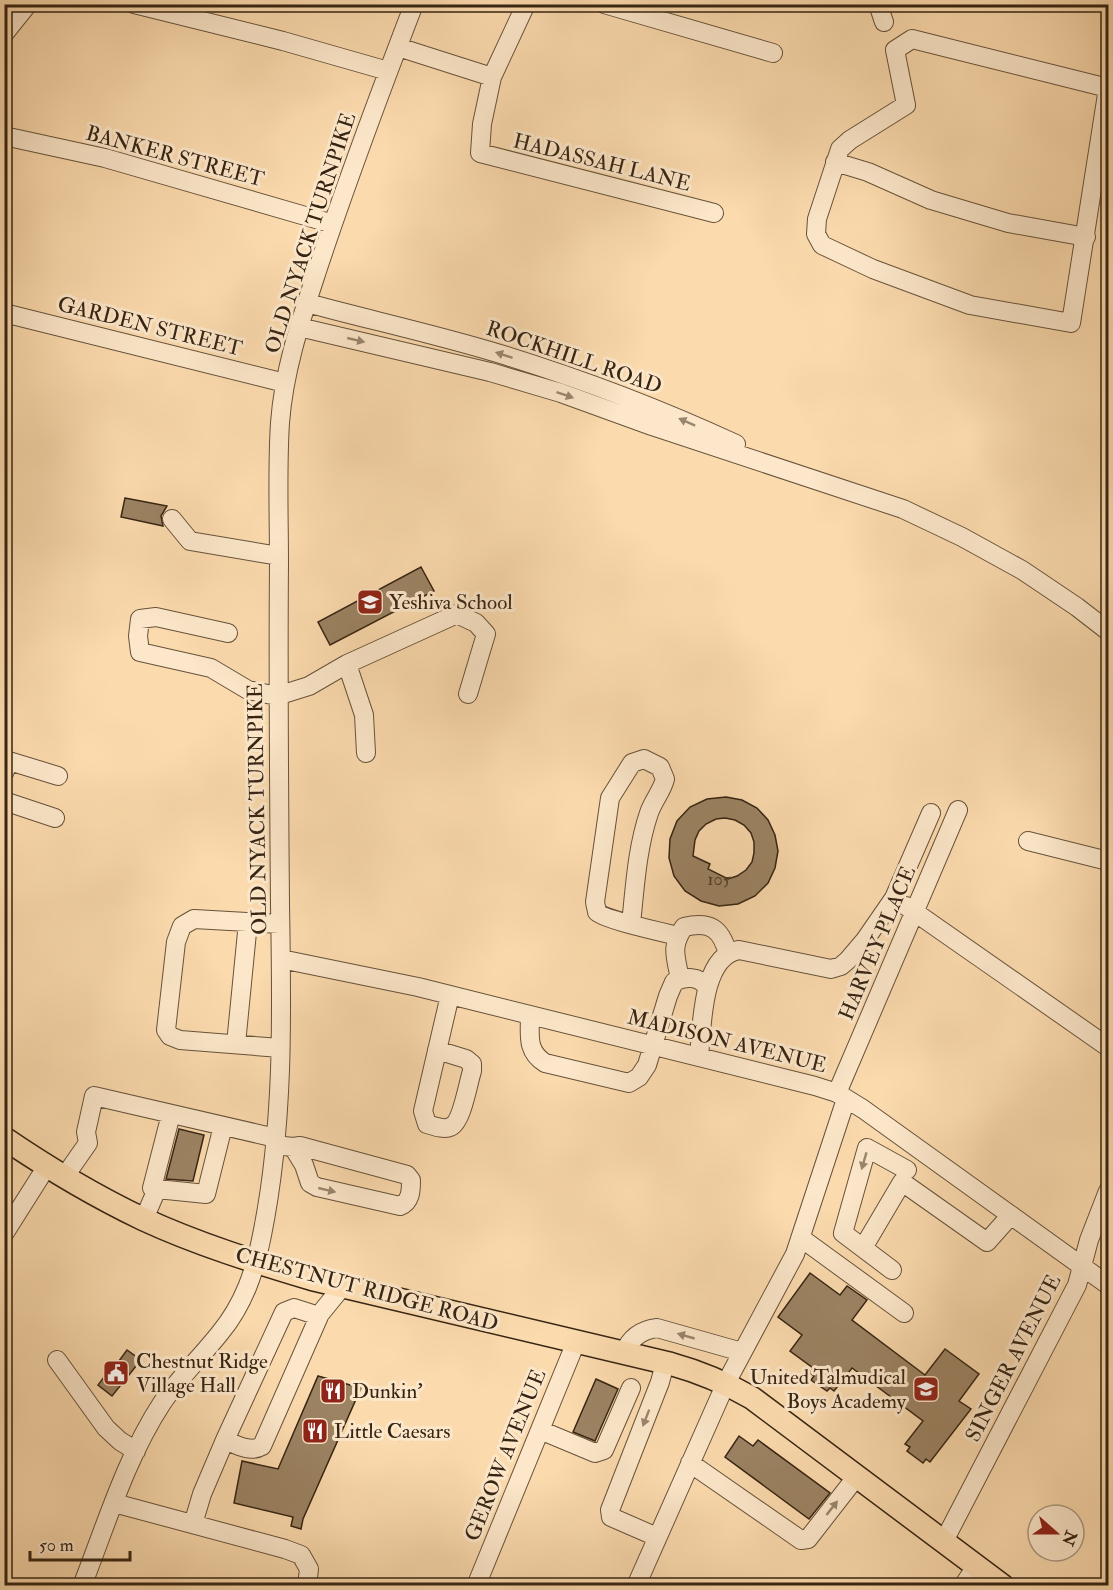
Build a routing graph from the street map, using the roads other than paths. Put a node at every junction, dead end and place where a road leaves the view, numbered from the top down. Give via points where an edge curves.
1 (28, 4) edge
2 (134, 4) edge
3 (414, 4) edge
4 (526, 4) edge
5 (604, 4) edge
6 (4, 34) edge
7 (398, 47) junction
8 (773, 53) dead end
9 (388, 71) junction
10 (492, 77) junction
11 (1108, 88) edge
12 (4, 136) edge
13 (835, 162) junction
14 (714, 213) dead end
15 (333, 224) junction
16 (1086, 237) junction
17 (307, 303) junction
18 (4, 314) edge
19 (299, 327) junction
20 (285, 383) junction
21 (816, 482) junction
22 (172, 519) dead end
23 (279, 556) junction
24 (1108, 631) edge
25 (228, 633) dead end
26 (348, 664) junction
27 (468, 694) dead end
28 (277, 696) junction
29 (366, 753) dead end
30 (6, 762) edge
31 (58, 776) dead end
32 (4, 801) edge
33 (958, 810) dead end
34 (931, 813) dead end
35 (55, 818) dead end
36 (1028, 841) dead end
37 (1108, 861) edge
38 (894, 898) junction
39 (915, 910) junction
40 (248, 922) junction
41 (280, 924) junction
42 (631, 924) junction
43 (678, 936) junction
44 (728, 954) junction
45 (281, 959) junction
46 (677, 980) junction
47 (707, 987) junction
48 (450, 995) junction
49 (530, 1015) junction
50 (236, 1044) junction
51 (653, 1045) junction
52 (1108, 1047) edge
53 (280, 1048) junction
54 (437, 1050) dead end
55 (699, 1057) junction
56 (842, 1096) junction
57 (171, 1114) junction
58 (223, 1126) junction
59 (4, 1138) edge
60 (282, 1144) junction
61 (917, 1148) junction
62 (315, 1150) junction
63 (304, 1165) junction
64 (56, 1171) junction
65 (905, 1176) junction
66 (156, 1189) junction
67 (1108, 1191) edge
68 (1011, 1215) junction
69 (144, 1219) junction
70 (4, 1234) edge
71 (801, 1238) junction
72 (864, 1248) junction
73 (256, 1262) junction
74 (1083, 1267) junction
75 (892, 1270) dead end
76 (313, 1280) junction
77 (1108, 1285) edge
78 (342, 1287) junction
79 (904, 1313) dead end
80 (320, 1315) junction
81 (576, 1342) junction
82 (742, 1352) junction
83 (624, 1353) junction
84 (57, 1360) dead end
85 (665, 1363) junction
86 (726, 1383) junction
87 (631, 1388) dead end
88 (540, 1430) junction
89 (225, 1440) junction
90 (136, 1451) junction
91 (690, 1463) junction
92 (857, 1476) junction
93 (114, 1503) junction
94 (193, 1524) junction
95 (657, 1537) junction
96 (944, 1541) junction
97 (977, 1565) junction
98 (642, 1583) edge
99 (82, 1586) edge
100 (307, 1586) edge
101 (476, 1586) edge
102 (963, 1586) edge
103 (1003, 1586) edge

1 - 6 street
2 - 9 street
3 - 7 street, OLD NYACK TURNPIKE
4 - 10 street
5 - 8 street
7 - 9 street, OLD NYACK TURNPIKE
7 - 10 street
9 - 15 street, OLD NYACK TURNPIKE
10 - 14 street, HADASSAH LANE via 480,153
11 - 13 street via 912,39 895,50 906,105 850,140 840,149
11 - 16 street
12 - 15 street, BANKER STREET via 105,158
13 - 16 street via 931,200 1008,223
13 - 16 street via 817,219 816,234 822,245 970,304 1071,323
15 - 17 street, OLD NYACK TURNPIKE
17 - 19 street, OLD NYACK TURNPIKE
21 -> 17 street, ROCKHILL ROAD via 658,409 567,376
18 - 20 street, GARDEN STREET
19 - 20 street, OLD NYACK TURNPIKE
19 -> 21 street, ROCKHILL ROAD via 551,390
20 - 23 street, OLD NYACK TURNPIKE via 280,421
21 - 24 street, ROCKHILL ROAD via 903,509 963,537 1022,570
22 - 23 street via 190,541
23 - 28 street, OLD NYACK TURNPIKE
25 - 28 street via 156,616 140,619 138,636 140,652 211,668 248,690
26 - 27 street via 457,614 476,623 486,634
26 - 28 street via 309,686
26 - 29 street via 364,715
28 - 41 street, OLD NYACK TURNPIKE
30 - 31 street
32 - 35 street
33 - 39 street, HARVEY PLACE
34 - 38 street
36 - 37 street
38 - 39 street
38 - 44 street via 841,966 831,969 739,950
39 - 52 street
39 - 56 street, HARVEY PLACE
40 - 41 street
40 - 50 street
40 - 50 street via 194,919 182,926 176,942 166,1030 180,1040
41 - 45 street, OLD NYACK TURNPIKE
42 - 42 street via 603,916 597,912 595,902 610,798 632,763 644,759 660,768 665,779 644,832
42 - 43 street
43 - 44 street via 684,927 702,924 724,939
43 - 46 street
44 - 47 street
45 - 48 street, MADISON AVENUE
45 - 53 street, OLD NYACK TURNPIKE
46 - 47 street via 697,979
46 - 51 street
47 - 55 street
48 - 49 street, MADISON AVENUE
48 - 54 street
49 - 51 street, MADISON AVENUE
49 - 51 street via 530,1045 535,1057 545,1063 629,1083 643,1071
50 - 53 street
51 - 55 street, MADISON AVENUE
53 - 60 street, OLD NYACK TURNPIKE
55 - 56 street, MADISON AVENUE
56 - 61 street, MADISON AVENUE
56 - 71 street, HARVEY PLACE
57 - 58 street
57 - 64 street via 94,1096 86,1132 88,1143
57 - 66 street via 152,1188
58 - 60 street
58 - 66 street via 206,1194
59 - 64 main road, CHESTNUT RIDGE ROAD
60 - 62 street
60 - 63 street
60 - 73 street, OLD NYACK TURNPIKE
61 - 65 street
61 - 68 street, MADISON AVENUE
62 - 63 street
63 -> 62 street via 310,1183 317,1188 400,1206 410,1195 411,1180 407,1175
64 - 69 main road, CHESTNUT RIDGE ROAD
64 - 70 street
65 - 68 street via 987,1242
65 - 72 street
65 -> 72 street via 867,1148 843,1233
66 - 69 street
67 - 74 street, SINGER AVENUE
68 - 74 street, MADISON AVENUE
69 - 73 main road, CHESTNUT RIDGE ROAD
71 - 79 street
71 - 82 street, HARVEY PLACE
72 - 75 street
73 - 76 main road, CHESTNUT RIDGE ROAD
73 - 90 street, OLD NYACK TURNPIKE via 234,1314 163,1401
74 - 77 street, MADISON AVENUE
74 - 96 street, SINGER AVENUE
76 - 78 main road, CHESTNUT RIDGE ROAD
76 - 80 street
78 - 80 street
78 - 81 main road, CHESTNUT RIDGE ROAD
80 - 89 street via 294,1308 284,1312
80 - 89 street via 262,1446 249,1449
81 - 83 main road, CHESTNUT RIDGE ROAD
81 - 88 street, GEROW AVENUE
82 -> 83 street via 657,1328 646,1329 634,1337
82 - 86 street, HARVEY PLACE
83 - 85 main road, CHESTNUT RIDGE ROAD
84 - 90 street via 106,1428
85 - 86 main road, CHESTNUT RIDGE ROAD
85 -> 95 street via 610,1510 611,1517
86 - 91 street, HARVEY PLACE
86 - 92 main road, CHESTNUT RIDGE ROAD
87 - 88 street via 604,1450 595,1453
88 - 101 street, GEROW AVENUE
89 - 94 street
90 - 93 street, OLD NYACK TURNPIKE
91 -> 92 street via 801,1540 808,1539
91 - 95 street, HARVEY PLACE
92 - 96 main road, CHESTNUT RIDGE ROAD
93 - 94 street
93 - 99 street, OLD NYACK TURNPIKE
94 - 100 street via 302,1555 309,1569
95 - 98 street, HARVEY PLACE
96 - 97 main road, CHESTNUT RIDGE ROAD
97 - 102 street
97 - 103 main road, CHESTNUT RIDGE ROAD

